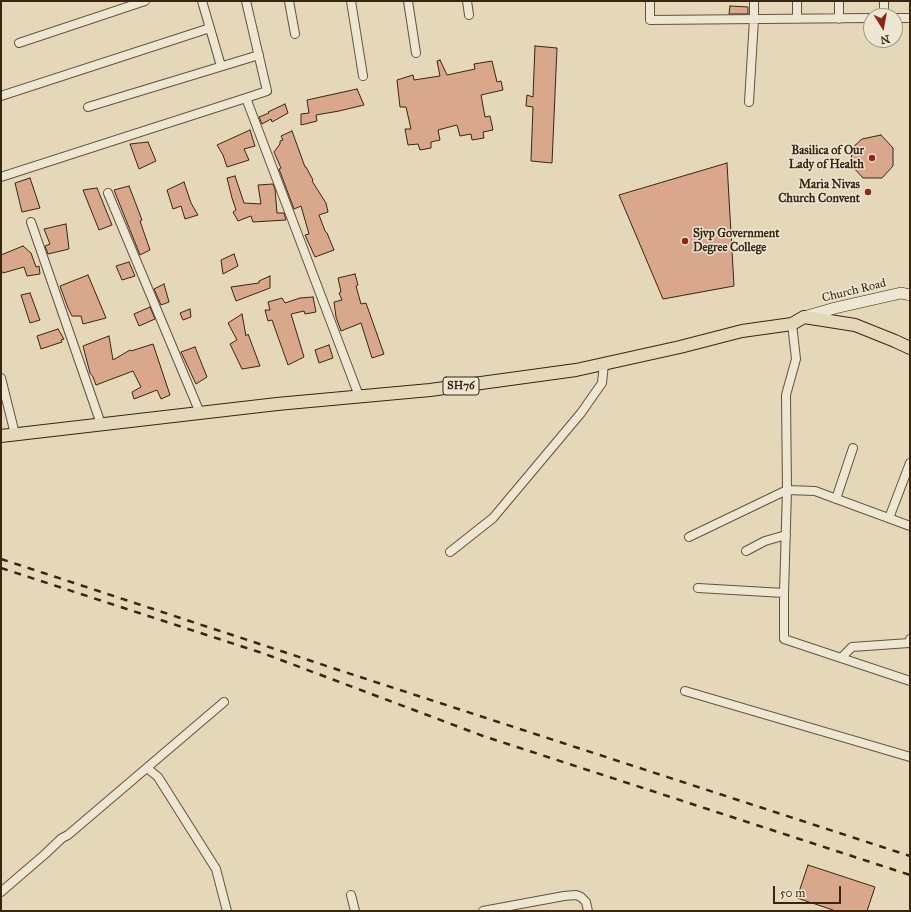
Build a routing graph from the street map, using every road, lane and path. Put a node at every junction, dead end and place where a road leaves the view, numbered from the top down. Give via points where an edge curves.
1 (145, 1) edge
2 (202, 1) edge
3 (246, 1) edge
4 (289, 1) edge
5 (351, 1) edge
6 (408, 1) edge
7 (467, 1) edge
8 (650, 1) edge
9 (754, 1) edge
10 (797, 1) edge
11 (839, 1) edge
12 (469, 15) dead end
13 (863, 18) edge
14 (754, 19) junction
15 (797, 19) junction
16 (839, 19) junction
17 (210, 28) junction
18 (295, 34) dead end
19 (20, 43) dead end
20 (416, 53) dead end
21 (259, 55) junction
22 (222, 66) junction
23 (363, 76) dead end
24 (1, 96) edge
25 (246, 98) junction
26 (749, 102) dead end
27 (88, 107) dead end
28 (1, 177) edge
29 (108, 193) dead end
30 (31, 222) dead end
31 (910, 295) edge
32 (804, 318) junction
33 (792, 324) junction
34 (910, 348) edge
35 (604, 364) junction
36 (1, 378) edge
37 (358, 396) junction
38 (200, 413) junction
39 (101, 424) junction
40 (15, 434) junction
41 (1, 436) edge
42 (853, 448) dead end
43 (910, 463) edge
44 (787, 490) junction
45 (836, 499) junction
46 (889, 518) junction
47 (910, 526) edge
48 (786, 535) junction
49 (689, 537) dead end
50 (746, 551) dead end
51 (450, 552) dead end
52 (698, 588) dead end
53 (784, 593) junction
54 (910, 642) edge
55 (841, 658) junction
56 (910, 680) edge
57 (685, 691) dead end
58 (224, 702) dead end
59 (910, 758) edge
60 (147, 768) junction
61 (1, 892) edge
62 (352, 895) dead end
63 (227, 911) edge
64 (355, 911) edge
65 (484, 911) edge
66 (588, 911) edge

1 - 19 street
2 - 17 street
3 - 21 street
4 - 18 street
5 - 23 street
6 - 20 street
7 - 12 street
8 - 14 street via 650,20
9 - 14 street
10 - 15 street
11 - 16 street
13 - 16 street
14 - 15 street
14 - 26 street
15 - 16 street
17 - 22 street
17 - 24 street
21 - 22 street
21 - 25 street via 267,91
22 - 27 street
25 - 28 street
25 - 37 street
29 - 38 street
30 - 39 street
31 - 32 street, Church Road via 901,293
32 - 33 main road, SH76
32 - 34 main road via 855,324
33 - 35 main road, SH76 via 742,331
33 - 44 street via 796,359 786,395
35 - 37 main road, SH76 via 469,385
35 - 51 street via 602,383 581,413 493,518
36 - 40 street
37 - 38 main road, SH76
38 - 39 main road, SH76
39 - 40 main road, SH76
40 - 41 main road, SH76
42 - 45 street
43 - 46 street
44 - 45 street via 815,491
44 - 48 street
44 - 49 street
45 - 46 street
46 - 47 street
48 - 50 street via 766,540
48 - 53 street
52 - 53 street
53 - 55 street via 784,639
54 - 55 street via 852,647
55 - 56 street
57 - 59 street
58 - 60 street
60 - 61 street
60 - 63 street via 158,777 216,869
62 - 64 street
65 - 66 street via 576,895 586,902

